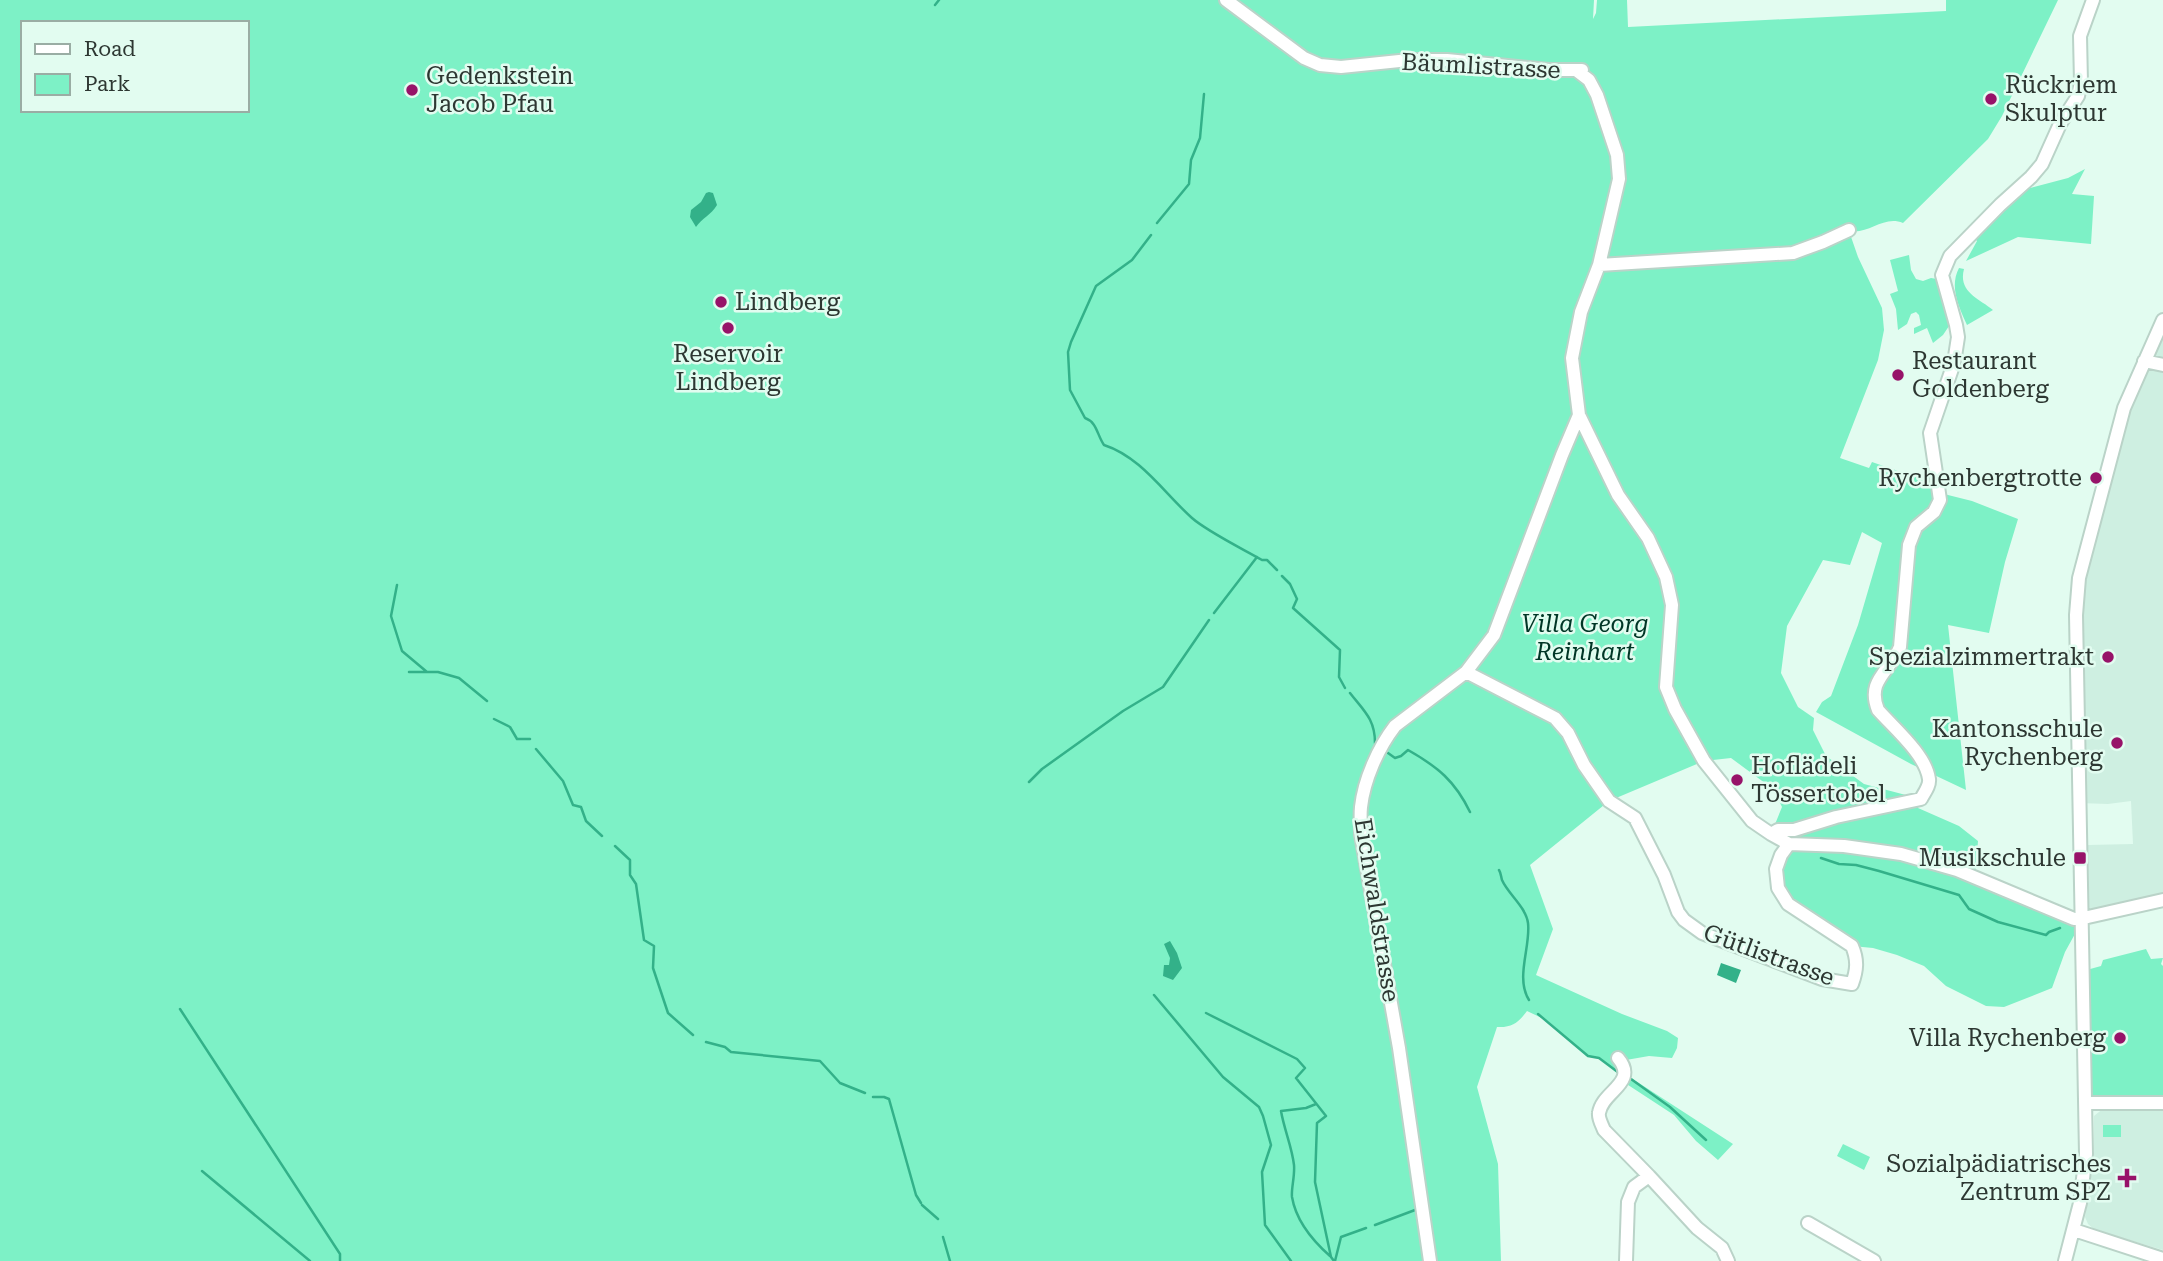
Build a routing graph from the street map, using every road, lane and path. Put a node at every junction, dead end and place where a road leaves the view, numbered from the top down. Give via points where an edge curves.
1 (1226, 0) edge
2 (2093, 0) edge
3 (1849, 230) dead end
4 (1599, 265) junction
5 (2163, 320) edge
6 (2144, 361) junction
7 (2163, 365) edge
8 (1579, 415) junction
9 (1466, 672) junction
10 (1770, 834) junction
11 (1788, 844) junction
12 (2163, 900) edge
13 (2081, 919) junction
14 (1618, 1058) dead end
15 (2086, 1103) junction
16 (2163, 1103) edge
17 (1649, 1176) junction
18 (1808, 1223) dead end
19 (2074, 1230) junction
20 (2163, 1259) edge
21 (1430, 1261) edge
22 (1626, 1261) edge
23 (1728, 1261) edge
24 (1874, 1261) edge
25 (2065, 1261) edge

1 - 4 street, Bäumlistrasse via 1320,65 1447,60 1582,70 1597,95 1617,155 1619,179
2 - 10 street via 2080,36 2078,96 2042,164 1950,256 1942,275 1958,337 1930,433 1940,500 1912,534 1900,647 1874,689 1878,710 1923,761 1930,781 1920,800
3 - 4 street via 1793,253
4 - 8 street via 1581,312 1572,358
5 - 6 street
6 - 7 street
6 - 13 street via 2124,408 2079,578
8 - 9 street, Eichwaldstrasse via 1494,635
8 - 10 street via 1666,577 1672,605 1666,687 1675,709 1704,761 1752,821
9 - 11 street, Gütlistrasse via 1555,718 1609,801 1635,818 1684,920 1702,933 1822,979 1852,984 1857,970 1852,946 1788,904 1778,888 1776,869
9 - 21 street, Eichwaldstrasse via 1387,736 1361,806 1361,835
10 - 11 street
11 - 13 street via 1900,854 1957,870
12 - 13 street
13 - 15 street
14 - 17 street via 1625,1074 1598,1114 1604,1130
15 - 16 street
15 - 19 street via 2086,1154
17 - 22 street via 1634,1187 1628,1202
17 - 23 street via 1722,1248
18 - 24 street
19 - 20 street
19 - 25 street

